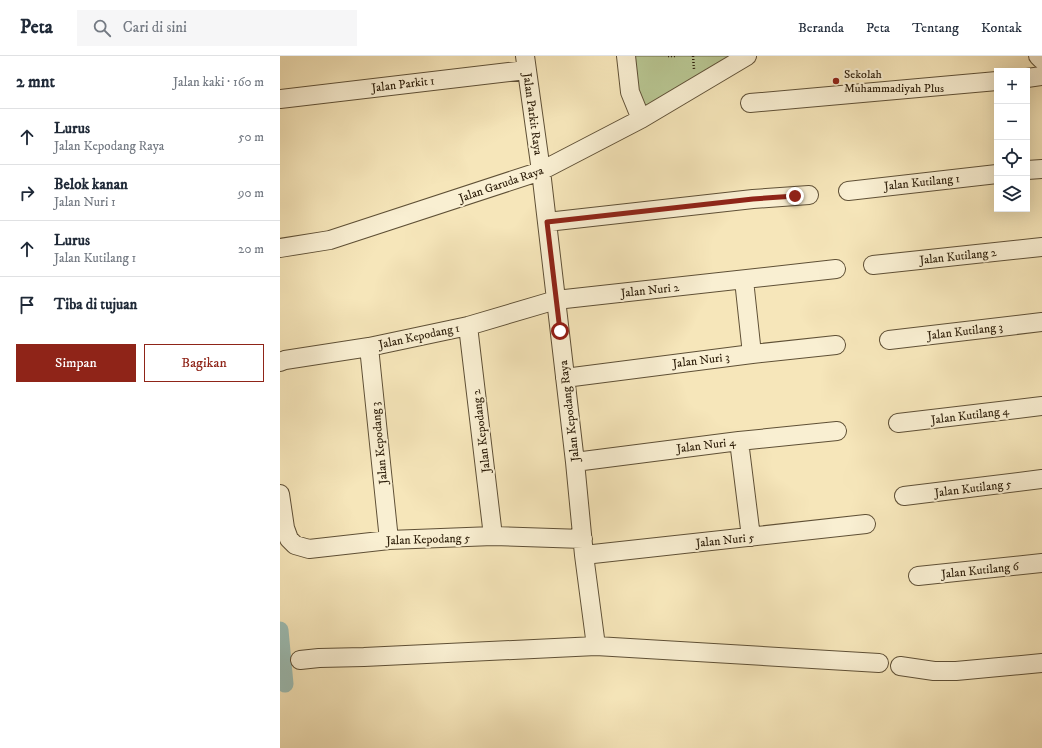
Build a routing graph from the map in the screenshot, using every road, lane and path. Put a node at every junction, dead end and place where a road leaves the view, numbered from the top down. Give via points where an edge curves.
1 (626, 56) edge
2 (668, 56) edge
3 (675, 56) edge
4 (693, 56) edge
5 (747, 56) edge
6 (1038, 56) edge
7 (1042, 60) edge
8 (526, 63) edge
9 (694, 70) dead end
10 (1042, 76) edge
11 (1030, 78) edge
12 (994, 81) edge
13 (280, 99) edge
14 (750, 103) dead end
15 (641, 119) junction
16 (1042, 168) edge
17 (1030, 170) edge
18 (541, 172) junction
19 (994, 174) edge
20 (848, 191) dead end
21 (809, 195) dead end
22 (547, 222) junction
23 (1042, 247) edge
24 (280, 248) edge
25 (873, 265) dead end
26 (836, 269) dead end
27 (744, 280) junction
28 (556, 300) junction
29 (1042, 322) edge
30 (468, 326) junction
31 (889, 340) dead end
32 (836, 345) dead end
33 (369, 347) junction
34 (752, 354) junction
35 (280, 362) edge
36 (565, 378) junction
37 (1042, 406) edge
38 (898, 423) dead end
39 (837, 431) dead end
40 (739, 441) junction
41 (575, 462) junction
42 (1042, 479) edge
43 (280, 494) edge
44 (904, 496) dead end
45 (866, 524) dead end
46 (493, 536) junction
47 (751, 537) junction
48 (389, 540) junction
49 (584, 547) junction
50 (1042, 563) edge
51 (918, 576) dead end
52 (596, 646) junction
53 (300, 660) dead end
54 (879, 663) dead end
55 (1042, 663) edge
56 (900, 666) dead end

1 - 15 street via 630,92
2 - 3 path
4 - 9 path
5 - 15 street, Jalan Garuda Raya
6 - 7 street
8 - 13 street, Jalan Parkit 1
8 - 18 street, Jalan Parkit Raya
10 - 11 street
12 - 14 street
15 - 18 street, Jalan Garuda Raya
16 - 17 street
18 - 22 street, Jalan Kepodang Raya
18 - 24 street, Jalan Garuda Raya via 330,240
19 - 20 street, Jalan Kutilang 1
21 - 22 street
22 - 28 street, Jalan Kepodang Raya
23 - 25 street, Jalan Kutilang 2
26 - 27 street
27 - 28 street, Jalan Nuri 2
27 - 34 street
28 - 30 street, Jalan Kepodang 1
28 - 36 street, Jalan Kepodang Raya
29 - 31 street, Jalan Kutilang 3
30 - 33 street, Jalan Kepodang 1
30 - 46 street, Jalan Kepodang 2
32 - 34 street, Jalan Nuri 3
33 - 35 street, Jalan Kepodang 1
33 - 48 street, Jalan Kepodang 3
34 - 36 street, Jalan Nuri 3
36 - 41 street, Jalan Kepodang Raya
37 - 38 street, Jalan Kutilang 4
39 - 40 street, Jalan Nuri 4
40 - 41 street, Jalan Nuri 4
40 - 47 street
41 - 49 street, Jalan Kepodang Raya
42 - 44 street, Jalan Kutilang 5
43 - 48 street, Jalan Kepodang 5 via 285,528 289,539 295,545 309,549
45 - 47 street, Jalan Nuri 5
46 - 48 street, Jalan Kepodang 5
46 - 49 street, Jalan Kepodang 5
47 - 49 street, Jalan Nuri 5
49 - 52 street, Jalan Kepodang Raya
50 - 51 street, Jalan Kutilang 6
52 - 53 street
52 - 54 street
55 - 56 street via 956,671

